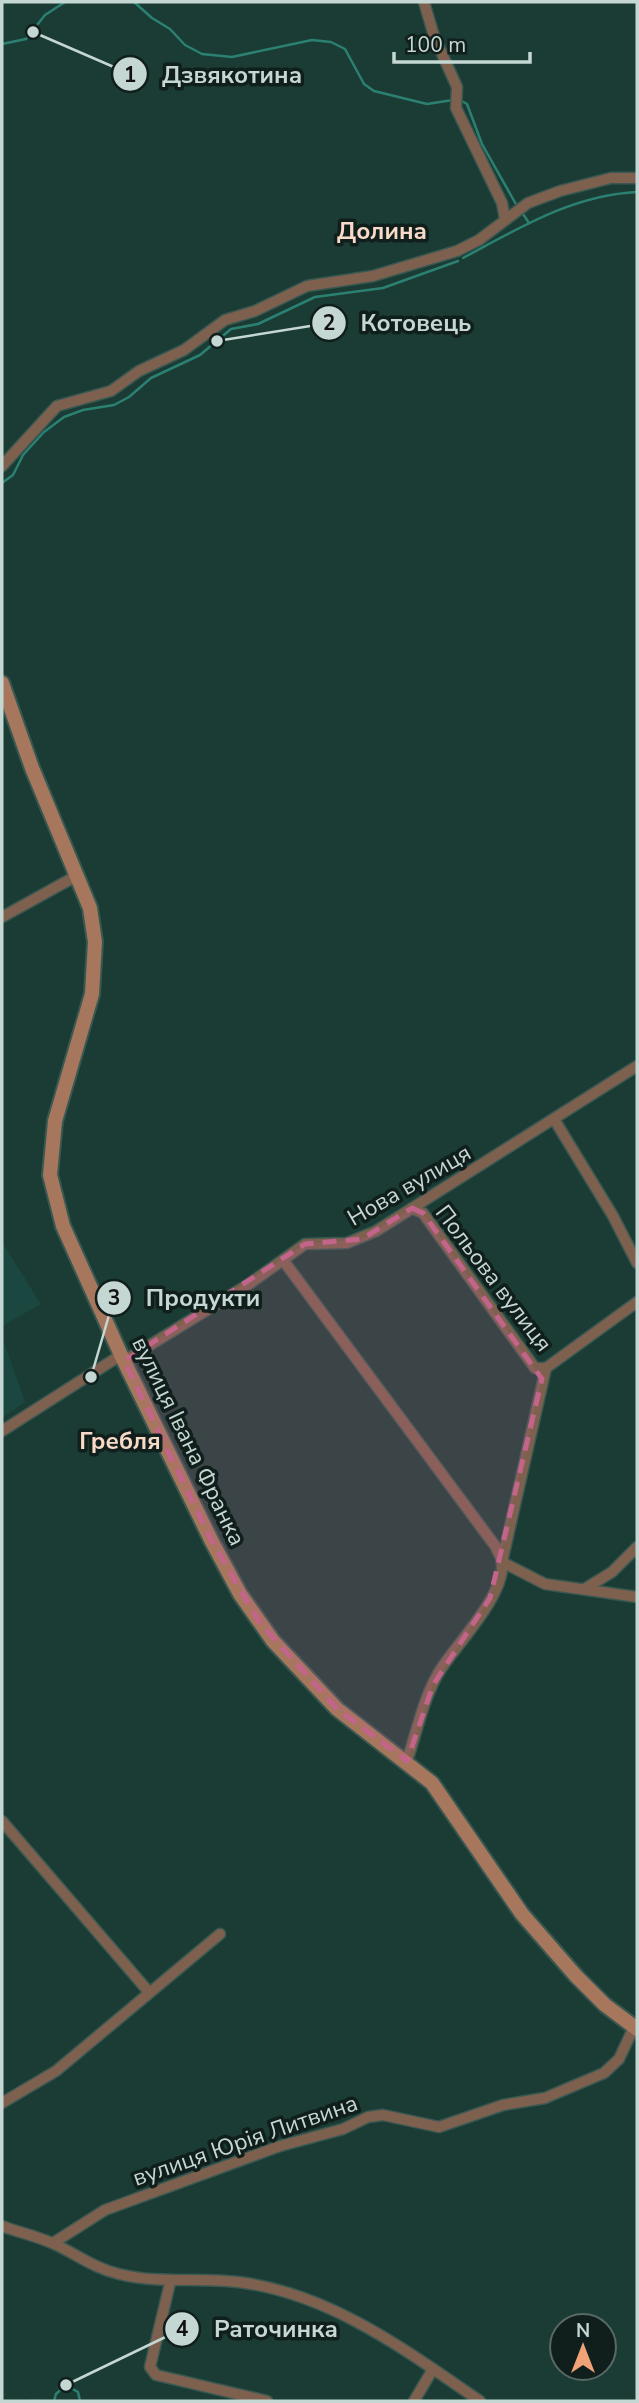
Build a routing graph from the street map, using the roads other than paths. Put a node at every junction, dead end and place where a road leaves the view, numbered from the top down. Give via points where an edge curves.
1 (424, 2) edge
2 (637, 177) edge
3 (508, 216) junction
4 (2, 466) edge
5 (2, 683) edge
6 (78, 875) junction
7 (2, 917) edge
8 (637, 1066) edge
9 (554, 1119) junction
10 (412, 1208) junction
11 (282, 1260) junction
12 (637, 1263) edge
13 (637, 1301) edge
14 (122, 1358) junction
15 (540, 1368) junction
16 (2, 1431) edge
17 (637, 1547) edge
18 (502, 1562) junction
19 (586, 1588) junction
20 (637, 1597) edge
21 (407, 1761) junction
22 (2, 1821) edge
23 (220, 1934) dead end
24 (148, 1991) junction
25 (636, 2028) edge
26 (2, 2103) edge
27 (2, 2226) edge
28 (53, 2243) junction
29 (170, 2283) junction
30 (433, 2369) junction
31 (267, 2401) edge
32 (414, 2401) edge
33 (480, 2401) edge

1 - 3 street via 458,92 456,104
2 - 3 street via 587,183 528,203
3 - 4 street via 457,251 373,276 307,286 225,320 184,350 111,391 57,406
5 - 6 main road, вулиця Івана Франка
6 - 7 street
6 - 14 main road, вулиця Івана Франка via 90,908 95,942 92,994 55,1121 50,1175 63,1226
8 - 9 street, Нова вулиця
9 - 10 street, Нова вулиця
9 - 12 street
10 - 11 street, Нова вулиця via 362,1238 305,1244
10 - 15 street, Польова вулиця via 422,1213
11 - 14 street, Нова вулиця
11 - 18 street via 496,1547
13 - 15 street, Польова вулиця
14 - 16 street, Нова вулиця
14 - 21 main road, вулиця Івана Франка via 211,1540 259,1622 337,1709
15 - 18 street, Польова вулиця via 542,1379
17 - 19 street via 612,1572
18 - 19 street via 545,1584
18 - 21 street via 475,1625 440,1670
19 - 20 street
21 - 25 main road, вулиця Івана Франка via 432,1783 522,1914 576,1976
22 - 24 street
23 - 24 street
24 - 26 street via 56,2071
25 - 28 street, вулиця Юрія Литвина via 619,2059 604,2073 545,2098 503,2105 439,2127 383,2115 368,2117 105,2210
27 - 28 street
28 - 29 street via 82,2262 116,2274
29 - 30 street via 246,2283 285,2293 363,2323
29 - 31 street via 150,2367 156,2375
30 - 32 street
30 - 33 street

